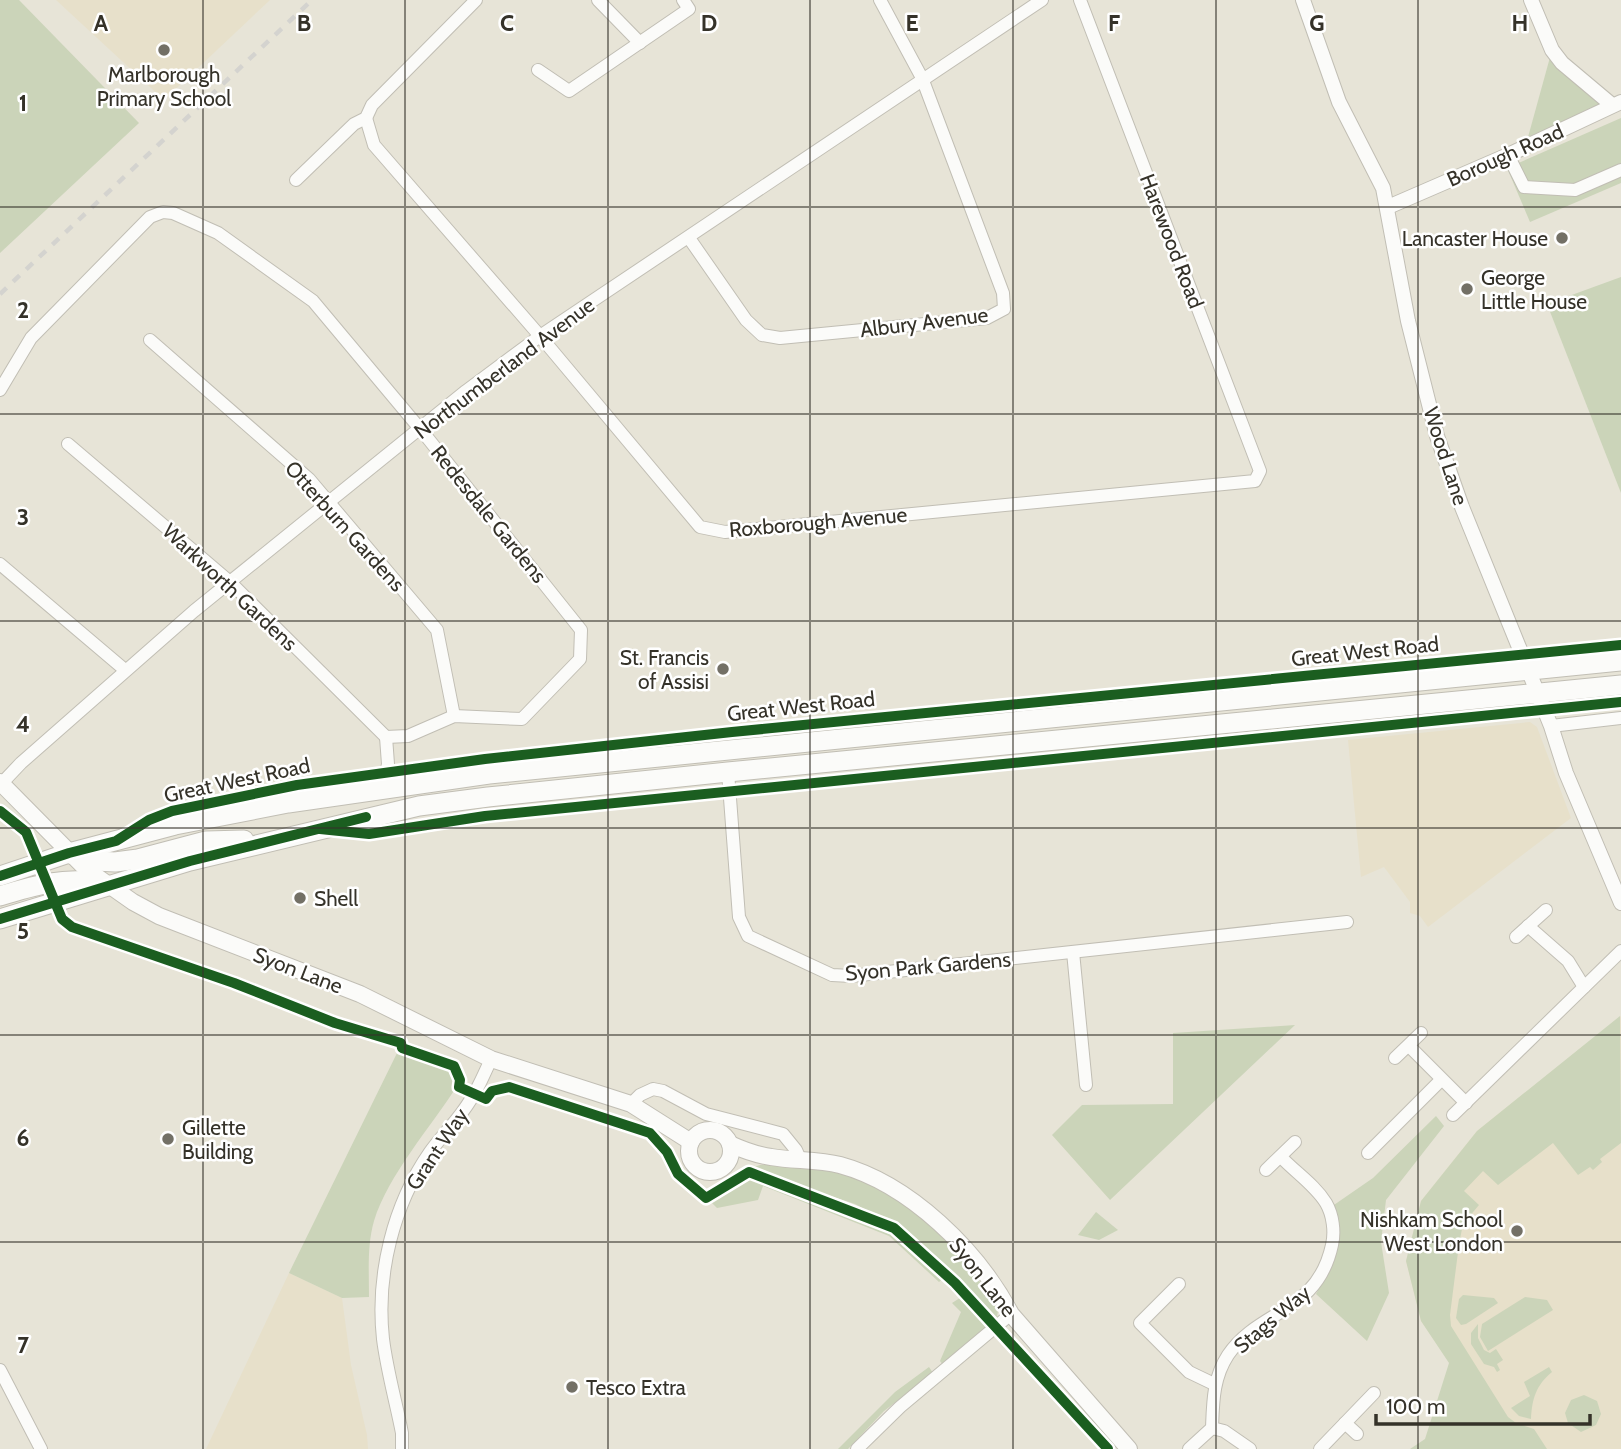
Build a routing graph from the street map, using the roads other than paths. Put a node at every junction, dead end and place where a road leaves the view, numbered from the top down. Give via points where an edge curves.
1 (476, 0) edge
2 (598, 0) edge
3 (683, 0) edge
4 (880, 0) edge
5 (1042, 0) edge
6 (1080, 0) edge
7 (1303, 0) edge
8 (1531, 0) edge
9 (640, 43) junction
10 (538, 70) dead end
11 (922, 78) junction
12 (1617, 104) edge
13 (366, 118) junction
14 (1508, 155) junction
15 (1621, 170) edge
16 (296, 180) dead end
17 (1388, 206) junction
18 (688, 238) junction
19 (540, 336) junction
20 (150, 340) dead end
21 (0, 390) edge
22 (420, 429) junction
23 (68, 444) dead end
24 (1255, 481) joint
25 (330, 503) junction
26 (0, 564) edge
27 (230, 582) junction
28 (1621, 661) edge
29 (125, 670) junction
30 (1527, 670) junction
31 (1621, 685) edge
32 (1538, 695) junction
33 (454, 716) junction
34 (1621, 718) edge
35 (1550, 726) junction
36 (386, 737) junction
37 (728, 772) junction
38 (1, 782) edge
39 (383, 789) junction
40 (276, 840) junction
41 (69, 853) junction
42 (0, 876) edge
43 (108, 885) junction
44 (0, 896) edge
45 (1621, 903) edge
46 (1546, 911) dead end
47 (0, 919) edge
48 (1347, 922) dead end
49 (1528, 926) junction
50 (1516, 937) dead end
51 (1621, 951) edge
52 (1073, 952) junction
53 (1584, 988) junction
54 (1421, 1033) dead end
55 (1409, 1046) junction
56 (1395, 1058) dead end
57 (491, 1059) junction
58 (1441, 1080) junction
59 (1086, 1084) dead end
60 (1466, 1102) junction
61 (631, 1104) junction
62 (1452, 1115) dead end
63 (691, 1142) junction
64 (1295, 1142) dead end
65 (730, 1144) junction
66 (1368, 1153) dead end
67 (771, 1157) junction
68 (1281, 1157) junction
69 (800, 1159) junction
70 (727, 1164) junction
71 (1266, 1170) dead end
72 (1179, 1284) dead end
73 (1011, 1314) junction
74 (0, 1370) edge
75 (1214, 1384) junction
76 (1374, 1393) dead end
77 (1345, 1423) junction
78 (1212, 1428) junction
79 (1357, 1434) dead end
80 (41, 1449) edge
81 (402, 1449) edge
82 (857, 1449) edge
83 (1129, 1449) edge
84 (1189, 1449) edge
85 (1250, 1449) edge
86 (1320, 1449) edge

1 - 13 street via 372,105
2 - 9 street
3 - 9 street via 689,9
4 - 11 street
5 - 11 street, Northumberland Avenue
6 - 24 street, Harewood Road via 1259,471
7 - 17 street, Wood Lane via 1339,102
8 - 12 street via 1562,63
9 - 10 street via 569,91
11 - 18 street, Northumberland Avenue
11 - 18 street, Albury Avenue via 1003,293 1004,309 988,318 780,338 762,335 746,320
12 - 14 street, Borough Road
13 - 16 street
13 - 19 street, Roxborough Avenue via 374,145
14 - 15 street via 1524,187 1575,190
14 - 17 street, Borough Road
17 - 30 street, Wood Lane via 1408,321 1437,436
18 - 19 street, Northumberland Avenue
19 - 22 street, Northumberland Avenue
19 - 24 street, Roxborough Avenue via 700,527 725,532
20 - 25 street, Otterburn Gardens
21 - 22 street, Redesdale Gardens via 31,338 150,217 163,212 218,233 313,301
22 - 25 street, Northumberland Avenue
22 - 33 street, Redesdale Gardens via 581,630 580,659 522,719
23 - 27 street, Warkworth Gardens
25 - 27 street, Northumberland Avenue
25 - 33 street, Otterburn Gardens via 437,630
26 - 29 street
27 - 29 street, Northumberland Avenue
27 - 36 street, Warkworth Gardens
28 - 30 highway, Great West Road
29 - 38 street, Northumberland Avenue
30 - 32 street, Wood Lane
30 - 39 highway, Great West Road via 489,774
31 - 32 highway
32 - 35 street, Wood Lane
32 - 37 highway
33 - 36 street, Redesdale Gardens via 408,736
34 - 35 street
35 - 45 street, Wood Lane
36 - 39 street via 388,764
37 - 40 highway via 419,806
37 - 52 street, Syon Park Gardens via 738,916 748,936 832,975 851,976
38 - 41 main road, Syon Lane
39 - 41 highway, Great West Road via 175,825
40 - 41 highway via 206,841 115,862
40 - 43 highway
41 - 42 highway, Great West Road
41 - 43 main road, Syon Lane
43 - 44 highway via 69,881
43 - 47 highway
43 - 57 main road, Syon Lane via 185,928 360,994
46 - 49 street
48 - 52 street, Syon Park Gardens
49 - 50 street
49 - 53 street via 1568,961
51 - 53 street
52 - 59 street
53 - 60 street
54 - 55 street
55 - 56 street
55 - 58 street
57 - 61 main road, Syon Lane
57 - 81 street, Grant Way via 475,1094 415,1177 388,1248 383,1339
58 - 60 street
58 - 66 street
60 - 62 street
61 - 63 main road, Syon Lane
61 - 69 street via 640,1095 663,1091 706,1114 783,1134
63 - 65 main road via 701,1133 715,1131
63 - 70 main road via 692,1162 701,1170 715,1172
64 - 68 street
65 - 67 main road, Syon Lane
65 - 70 main road
67 - 69 main road, Syon Lane
67 - 70 main road, Syon Lane
68 - 71 street
68 - 75 street, Stags Way via 1326,1204 1334,1237 1330,1256 1299,1301 1246,1335 1228,1355
69 - 73 main road, Syon Lane via 854,1170 916,1202 972,1259
72 - 75 street via 1140,1323 1189,1372
73 - 82 street
73 - 83 main road, Syon Lane
74 - 80 street
75 - 78 street, Stags Way
76 - 77 street
77 - 79 street
77 - 86 street
78 - 84 street
78 - 85 street

